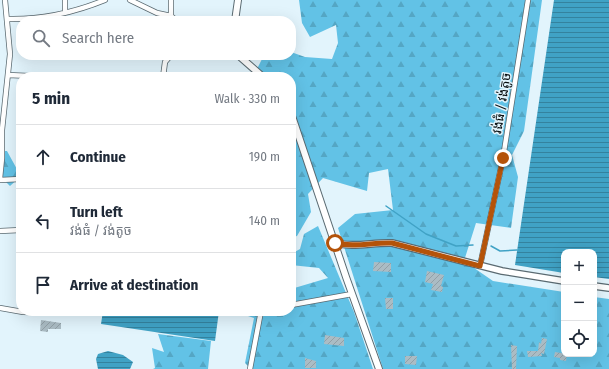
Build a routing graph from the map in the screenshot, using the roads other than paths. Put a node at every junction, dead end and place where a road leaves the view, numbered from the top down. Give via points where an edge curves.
1 (5, 0) edge
2 (65, 0) edge
3 (105, 0) edge
4 (130, 0) edge
5 (171, 0) edge
6 (238, 0) edge
7 (528, 0) edge
8 (3, 7) edge
9 (65, 13) junction
10 (46, 16) edge
11 (171, 16) joint
12 (236, 16) edge
13 (7, 19) junction
14 (16, 19) edge
15 (167, 60) edge
16 (244, 60) edge
17 (164, 72) edge
18 (257, 72) edge
19 (8, 75) junction
20 (16, 75) edge
21 (296, 128) edge
22 (0, 179) edge
23 (16, 179) edge
24 (16, 230) edge
25 (0, 231) edge
26 (335, 243) junction
27 (480, 266) junction
28 (561, 280) edge
29 (597, 286) edge
30 (609, 288) edge
31 (352, 294) junction
32 (296, 304) edge
33 (0, 308) edge
34 (16, 311) edge
35 (260, 316) edge
36 (250, 369) edge
37 (379, 369) edge

1 - 8 street
2 - 9 street
3 - 9 street
4 - 11 street via 157,13
5 - 11 street
6 - 12 main road
7 - 27 street, វង់ធំ / វង់តូច via 503,158
8 - 13 street
9 - 10 street
13 - 14 street
13 - 19 street via 10,54
15 - 17 street
16 - 18 main road
19 - 20 street
19 - 22 street
21 - 26 main road
22 - 23 street
24 - 25 street
26 - 27 street via 392,243
26 - 31 main road
27 - 28 street
29 - 30 street
31 - 32 street
31 - 37 main road
33 - 34 street
35 - 36 street

